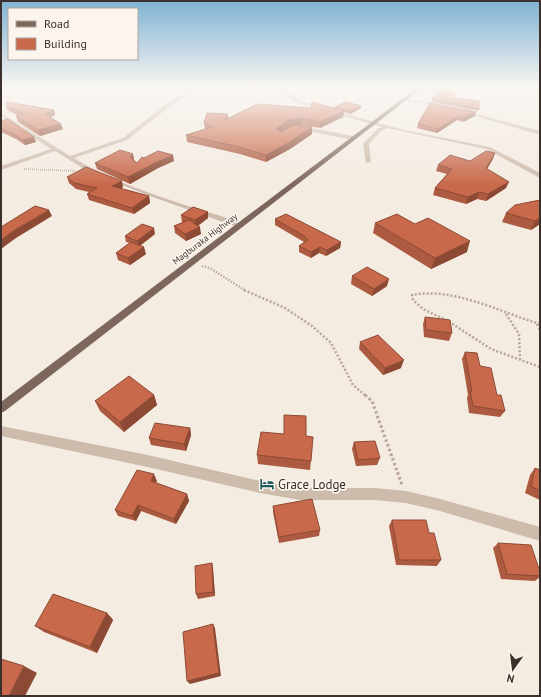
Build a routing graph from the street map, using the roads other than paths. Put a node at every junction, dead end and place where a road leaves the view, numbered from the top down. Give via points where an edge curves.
1 (8, 120) edge
2 (150, 120) edge
3 (361, 120) edge
4 (378, 120) edge
5 (492, 120) edge
6 (373, 123) junction
7 (386, 127) junction
8 (296, 128) edge
9 (540, 133) edge
10 (353, 138) junction
11 (56, 149) junction
12 (70, 158) junction
13 (368, 162) dead end
14 (1, 168) edge
15 (540, 176) edge
16 (240, 225) junction
17 (1, 408) edge
18 (1, 431) edge
19 (540, 534) edge

1 - 11 street
2 - 12 street via 125,139
3 - 6 street
4 - 6 main road, Magburaka Highway
5 - 9 street
6 - 7 street
6 - 10 main road, Magburaka Highway
7 - 13 street via 373,135 366,144
7 - 15 street via 488,148
8 - 10 street
10 - 16 main road, Magburaka Highway
11 - 12 street
11 - 14 street
12 - 16 street via 91,172
16 - 17 main road, Magburaka Highway
18 - 19 street via 300,494 375,494 406,497

